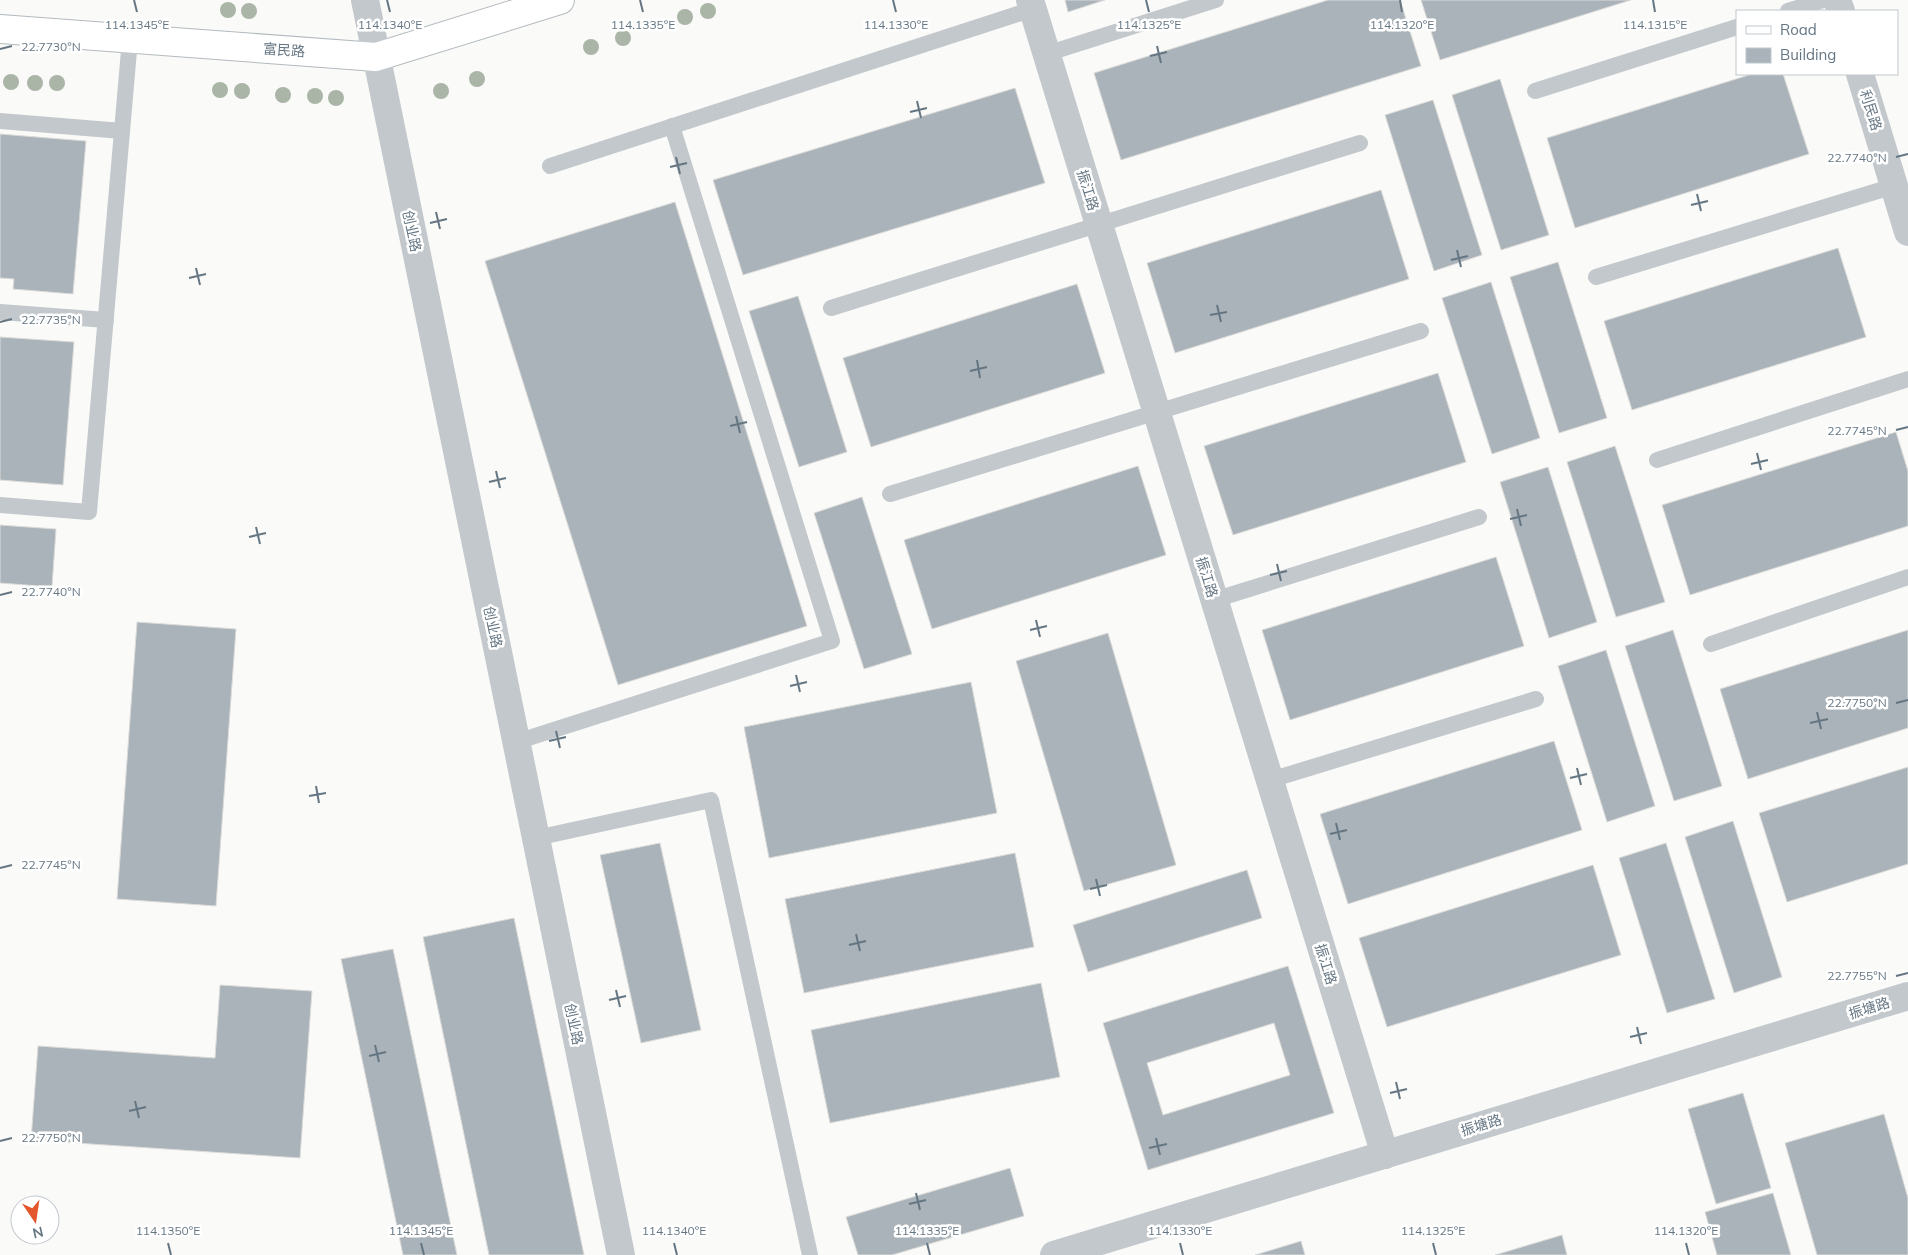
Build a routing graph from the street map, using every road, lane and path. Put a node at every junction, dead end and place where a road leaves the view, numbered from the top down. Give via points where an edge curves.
1 (365, 0) edge
2 (560, 0) edge
3 (1216, 0) edge
4 (1823, 0) edge
5 (1031, 4) edge
6 (1791, 10) edge
7 (1736, 27) edge
8 (0, 29) edge
9 (130, 39) junction
10 (1046, 54) junction
11 (376, 57) junction
12 (1860, 75) edge
13 (1535, 91) dead end
14 (0, 121) edge
15 (672, 126) junction
16 (122, 130) junction
17 (1360, 143) dead end
18 (550, 166) dead end
19 (1894, 186) junction
20 (1098, 224) junction
21 (1908, 232) edge
22 (1596, 277) dead end
23 (831, 308) dead end
24 (0, 312) edge
25 (106, 320) junction
26 (1421, 331) dead end
27 (1908, 379) edge
28 (1157, 412) junction
29 (1657, 460) dead end
30 (890, 494) dead end
31 (0, 504) edge
32 (1479, 517) dead end
33 (1908, 577) edge
34 (1214, 600) junction
35 (1711, 644) dead end
36 (1536, 699) dead end
37 (516, 742) junction
38 (1270, 780) junction
39 (536, 838) junction
40 (1908, 996) edge
41 (1385, 1155) junction
42 (621, 1255) edge
43 (810, 1255) edge
44 (1054, 1255) edge

1 - 11 street, 创业路
2 - 11 street, 富民路
3 - 10 lane
4 - 6 lane
5 - 10 street, 振江路
5 - 15 lane
7 - 13 lane
8 - 9 street, 富民路
9 - 11 street, 富民路
9 - 16 lane
10 - 20 street, 振江路
11 - 37 street, 创业路
12 - 19 street, 利民路
14 - 16 lane
15 - 18 lane
15 - 37 lane via 832,641
16 - 25 lane
17 - 20 lane
19 - 21 street, 利民路
19 - 22 lane
20 - 23 lane
20 - 28 street, 振江路
24 - 25 lane
25 - 31 lane via 89,512
26 - 28 lane
27 - 29 lane
28 - 30 lane
28 - 34 street, 振江路
32 - 34 lane
33 - 35 lane
34 - 38 street, 振江路
36 - 38 lane
37 - 39 street, 创业路
38 - 41 street, 振江路
39 - 42 street, 创业路
39 - 43 lane via 711,800
40 - 41 street, 振塘路
41 - 44 street, 振塘路

